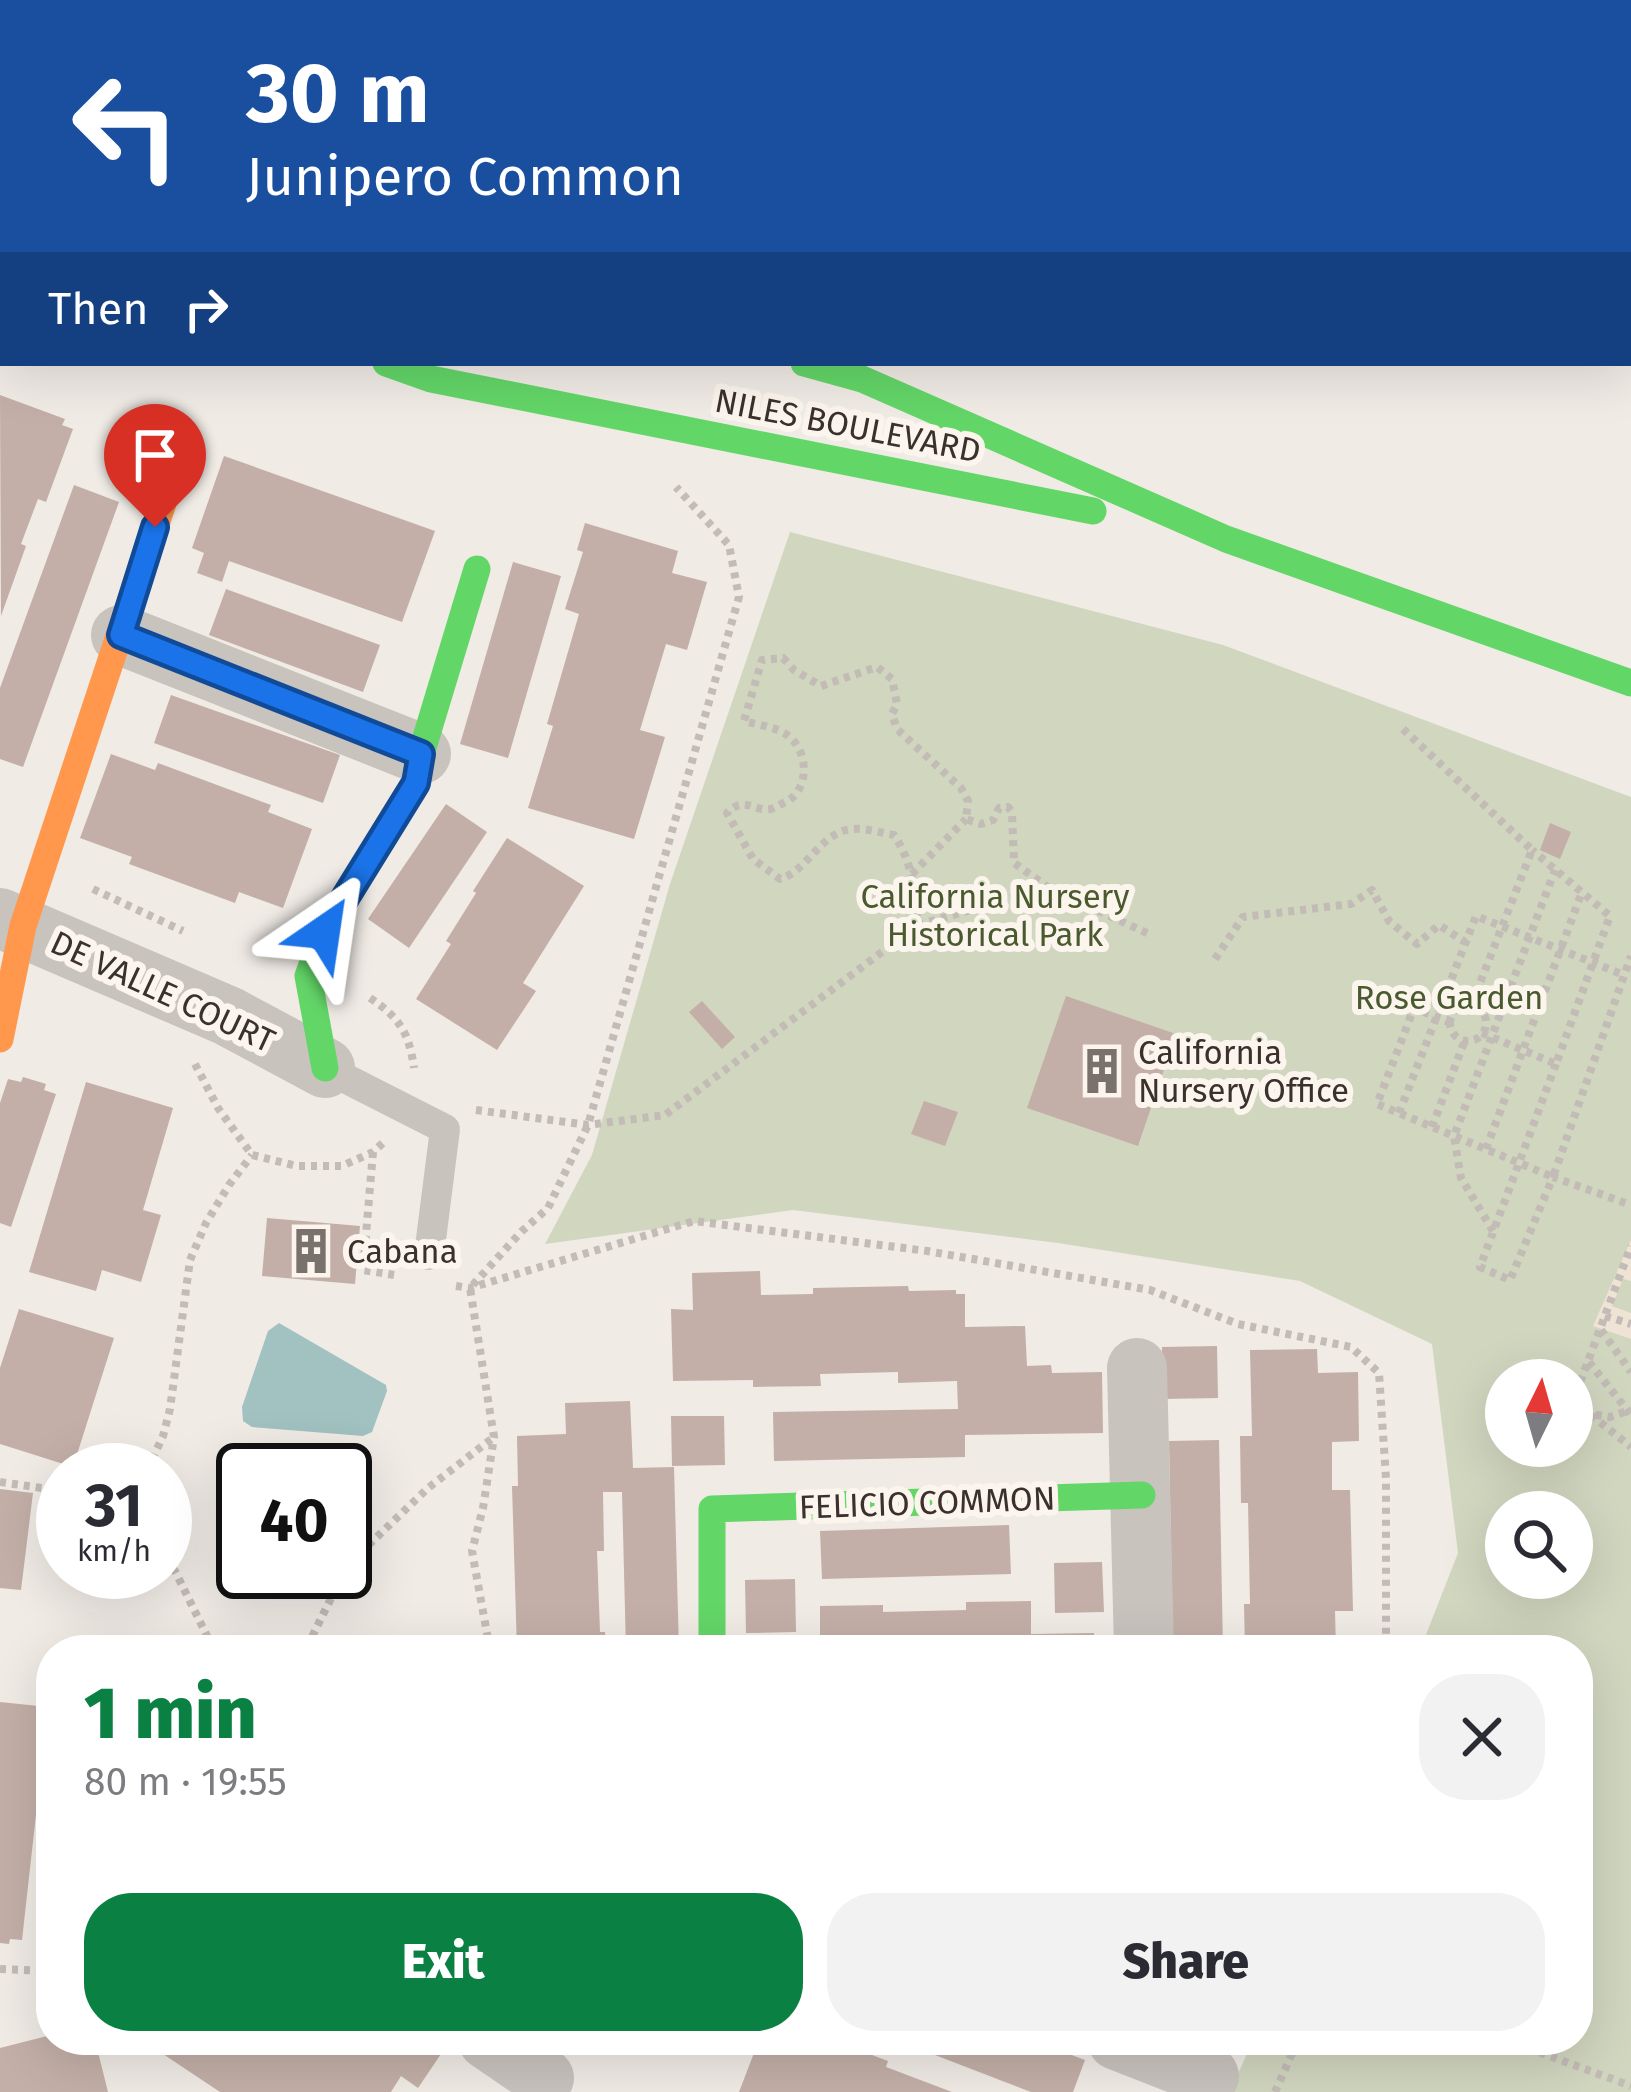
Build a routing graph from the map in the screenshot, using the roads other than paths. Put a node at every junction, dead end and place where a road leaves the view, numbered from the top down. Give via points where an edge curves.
1 (394, 366) edge
2 (815, 366) edge
3 (167, 491) dead end
4 (1226, 539) junction
5 (477, 569) dead end
6 (121, 635) junction
7 (1631, 683) edge
8 (421, 754) junction
9 (11, 922) edge
10 (0, 1039) edge
11 (325, 1068) junction
12 (429, 1255) dead end
13 (1137, 1368) dead end
14 (1142, 1495) junction
15 (712, 1635) edge
16 (1144, 1635) edge
17 (517, 2055) edge
18 (1156, 2055) edge
19 (546, 2070) edge
20 (1209, 2076) dead end

1 - 4 main road, NILES BOULEVARD
2 - 4 main road, NILES BOULEVARD via 862,379
3 - 6 main road
4 - 7 main road, NILES BOULEVARD
5 - 8 main road
6 - 8 street
6 - 9 main road
8 - 11 main road via 416,783 324,932 308,976
9 - 10 main road
9 - 11 street, DE VALLE COURT via 229,1016
11 - 12 lane via 445,1129
13 - 14 street
14 - 15 main road, FELICIO COMMON via 712,1509
14 - 16 street
17 - 19 street
18 - 20 street

